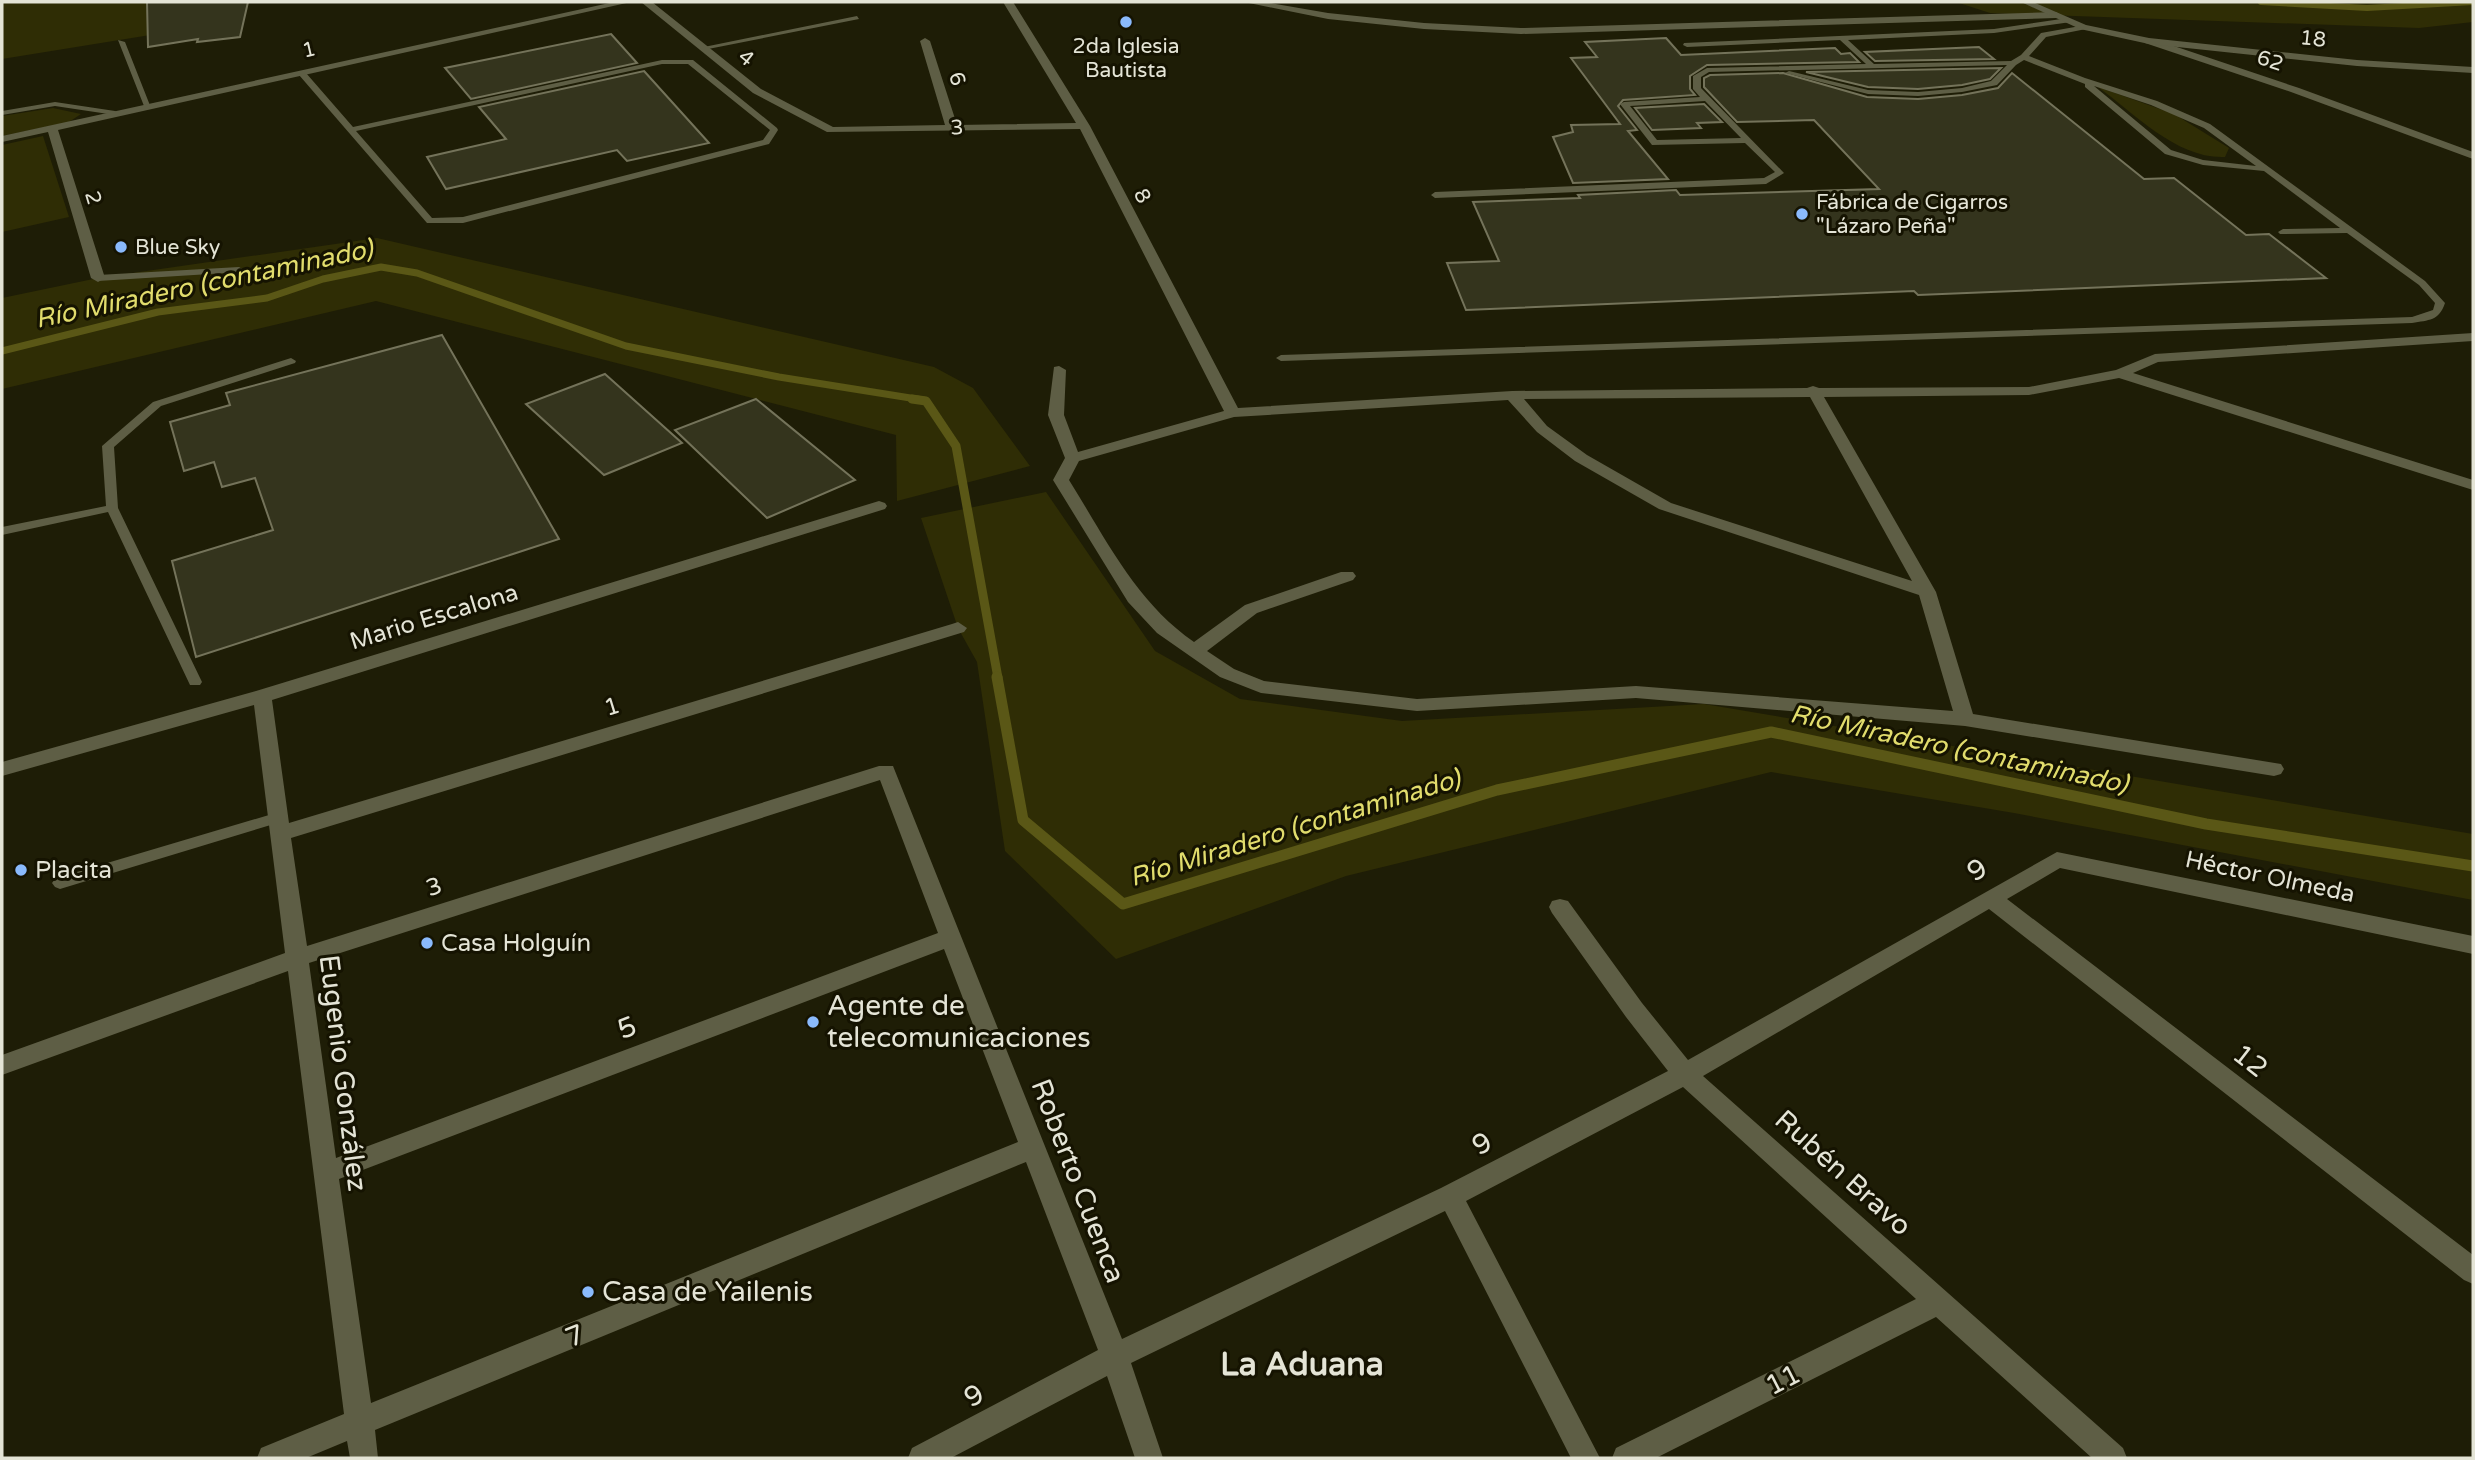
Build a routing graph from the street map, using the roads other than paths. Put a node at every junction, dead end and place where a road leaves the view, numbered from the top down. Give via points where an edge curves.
1 (626, 2) edge
2 (646, 2) edge
3 (1008, 2) edge
4 (1249, 2) edge
5 (2026, 2) edge
6 (2056, 7) edge
7 (857, 18) dead end
8 (2092, 18) dead end
9 (2068, 20) junction
10 (2083, 27) junction
11 (1843, 39) junction
12 (925, 41) dead end
13 (2149, 41) junction
14 (121, 42) dead end
15 (1687, 45) dead end
16 (703, 48) junction
17 (2024, 57) junction
18 (2013, 63) junction
19 (1870, 64) junction
20 (1774, 69) junction
21 (2473, 70) edge
22 (303, 75) junction
23 (2082, 80) junction
24 (1706, 99) junction
25 (148, 106) junction
26 (2, 113) edge
27 (116, 113) junction
28 (1083, 126) junction
29 (52, 128) junction
30 (952, 128) junction
31 (350, 130) junction
32 (831, 130) joint
33 (2, 139) edge
34 (1748, 140) junction
35 (2473, 156) edge
36 (2266, 169) junction
37 (1436, 195) dead end
38 (2350, 230) junction
39 (2283, 232) dead end
40 (239, 270) dead end
41 (97, 278) joint
42 (2473, 337) edge
43 (1281, 358) dead end
44 (291, 361) dead end
45 (1059, 370) dead end
46 (2120, 374) junction
47 (1813, 390) junction
48 (1512, 395) junction
49 (1233, 413) junction
50 (1073, 458) junction
51 (2473, 485) edge
52 (879, 506) dead end
53 (112, 508) junction
54 (2, 531) edge
55 (1347, 576) dead end
56 (1927, 592) junction
57 (958, 628) dead end
58 (1193, 652) junction
59 (195, 682) dead end
60 (262, 696) junction
61 (1965, 719) junction
62 (2, 769) edge
63 (2274, 769) dead end
64 (886, 771) joint
65 (280, 825) junction
66 (2057, 860) joint
67 (60, 883) dead end
68 (1991, 899) junction
69 (1560, 907) dead end
70 (949, 938) junction
71 (2473, 945) edge
72 (298, 958) junction
73 (2, 1065) edge
74 (1685, 1074) junction
75 (1034, 1147) junction
76 (326, 1173) junction
77 (1450, 1196) junction
78 (2473, 1272) edge
79 (1939, 1301) junction
80 (1114, 1357) junction
81 (359, 1424) junction
82 (271, 1458) edge
83 (363, 1458) edge
84 (922, 1458) edge
85 (1149, 1458) edge
86 (1586, 1458) edge
87 (1626, 1458) edge
88 (2113, 1458) edge

1 - 22 street, 1
2 - 16 street, 4
3 - 28 street, 8
4 - 6 street via 1328,16 1521,31
5 - 6 street
6 - 9 street
7 - 16 lane
8 - 13 street, 62
9 - 10 street
9 - 11 lane via 1994,31
10 - 13 street
10 - 17 lane via 2044,35
11 - 15 lane
11 - 19 lane
12 - 30 street, 6
13 - 21 street, 18
13 - 35 street, 62
14 - 25 lane
16 - 32 street, 4 via 757,91
17 - 18 lane
17 - 23 lane
18 - 19 lane
18 - 20 lane via 1994,83 1918,94 1868,92
19 - 20 lane
20 - 24 lane via 1707,70 1697,76 1697,89
22 - 25 street, 1
22 - 31 lane
23 - 36 lane via 2183,114 2230,140
23 - 36 lane via 2168,152 2202,164
24 - 34 lane
24 - 34 lane via 1624,104 1655,143
25 - 27 street, 1
26 - 27 lane via 55,104
27 - 29 street, 1
28 - 30 street, 3
28 - 49 street, 8
29 - 33 street, 1
29 - 41 street, 2
30 - 32 street, 3
31 - 31 lane via 430,221 463,220 766,142 774,130 690,62 671,62
34 - 37 lane via 1780,173 1766,181
36 - 38 lane
38 - 39 lane
38 - 43 lane via 2423,282 2440,303 2437,312 2412,320
40 - 41 lane
42 - 46 street via 2155,358
44 - 53 lane via 157,404 108,446
45 - 50 street via 1056,415
46 - 47 street via 2029,391
46 - 51 street
47 - 48 street
47 - 56 street
48 - 49 street
48 - 56 street via 1542,429 1581,458 1665,506
49 - 50 street
50 - 58 street via 1061,480 1068,492 1134,598
52 - 60 street, Mario Escalona
53 - 54 lane
53 - 59 lane
55 - 58 street via 1251,609
56 - 61 street
57 - 65 street, 1
58 - 61 street via 1261,687 1345,699 1417,705 1636,692
60 - 62 street, Mario Escalona
60 - 65 street, Eugenio González
61 - 63 street
64 - 70 street, Roberto Cuenca
64 - 72 street, 3
65 - 67 lane, 1
65 - 72 street, Eugenio González
66 - 68 street, 9
66 - 71 street, Héctor Olmeda
68 - 74 street, 9
68 - 78 street, 12
69 - 74 street, Rubén Bravo
70 - 75 street, Roberto Cuenca
70 - 76 street, 5
72 - 73 street, 3
72 - 76 street, Eugenio González
74 - 77 street, 9
74 - 79 street, Rubén Bravo
75 - 80 street, Roberto Cuenca
75 - 81 street, 7
76 - 81 street, Eugenio González
77 - 80 street, 9
77 - 86 street
79 - 87 street, 11
79 - 88 street, Rubén Bravo
80 - 84 street, 9
80 - 85 street, Roberto Cuenca
81 - 82 street, 7
81 - 83 street, Eugenio González

